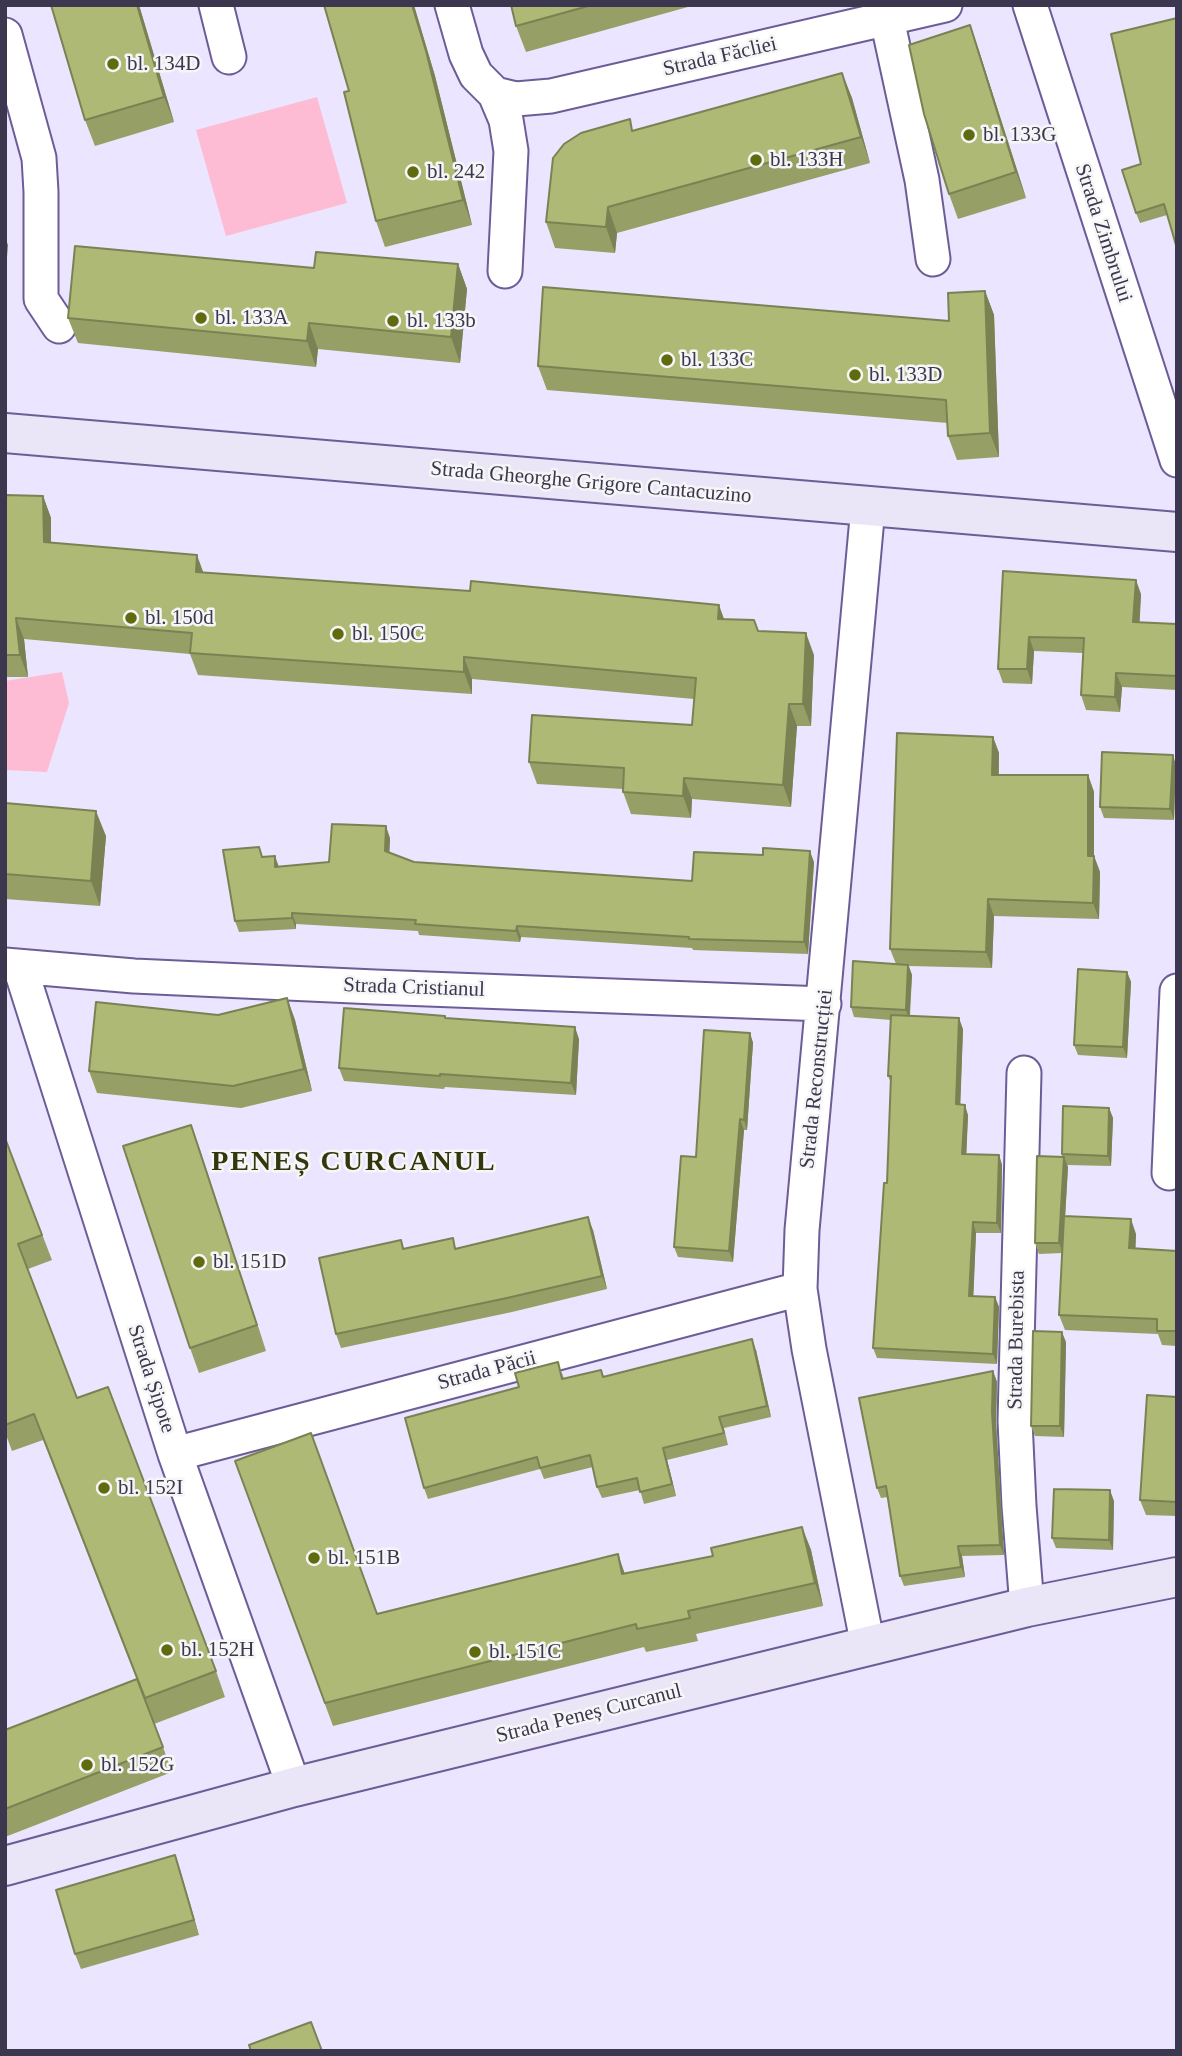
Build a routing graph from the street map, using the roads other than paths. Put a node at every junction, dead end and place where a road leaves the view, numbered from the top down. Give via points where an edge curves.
1 (216, 5) edge
2 (452, 5) edge
3 (945, 5) edge
4 (1030, 5) edge
5 (887, 19) junction
6 (5, 35) edge
7 (229, 57) dead end
8 (495, 94) junction
9 (933, 259) dead end
10 (505, 271) dead end
11 (59, 326) dead end
12 (5, 433) edge
13 (1177, 460) edge
14 (868, 507) junction
15 (1177, 532) edge
16 (13, 966) edge
17 (1177, 991) edge
18 (824, 1003) junction
19 (1024, 1073) dead end
20 (1169, 1173) dead end
21 (800, 1289) junction
22 (175, 1454) junction
23 (1177, 1577) edge
24 (1027, 1607) junction
25 (867, 1646) junction
26 (294, 1787) junction
27 (5, 1866) edge

1 - 7 street
2 - 8 street via 476,75
3 - 5 street, Strada Făcliei
4 - 13 street, Strada Zimbrului
5 - 8 street, Strada Făcliei via 551,96 516,99
5 - 9 street via 922,180
6 - 11 street via 39,158 41,299
8 - 10 street via 506,120 511,151
12 - 14 street, Strada Gheorghe Grigore Cantacuzino
14 - 15 street, Strada Gheorghe Grigore Cantacuzino
14 - 18 street, Strada Reconstrucției
16 - 18 street, Strada Cristianul via 375,987
16 - 22 street, Strada Șipote
17 - 20 street
18 - 21 street, Strada Reconstrucției
19 - 24 street, Strada Burebista via 1015,1421
21 - 22 street, Strada Păcii
21 - 25 street, Strada Reconstrucției
22 - 26 street, Strada Șipote
23 - 24 street, Strada Peneș Curcanul
24 - 25 street, Strada Peneș Curcanul
25 - 26 street, Strada Peneș Curcanul
26 - 27 street, Strada Peneș Curcanul

